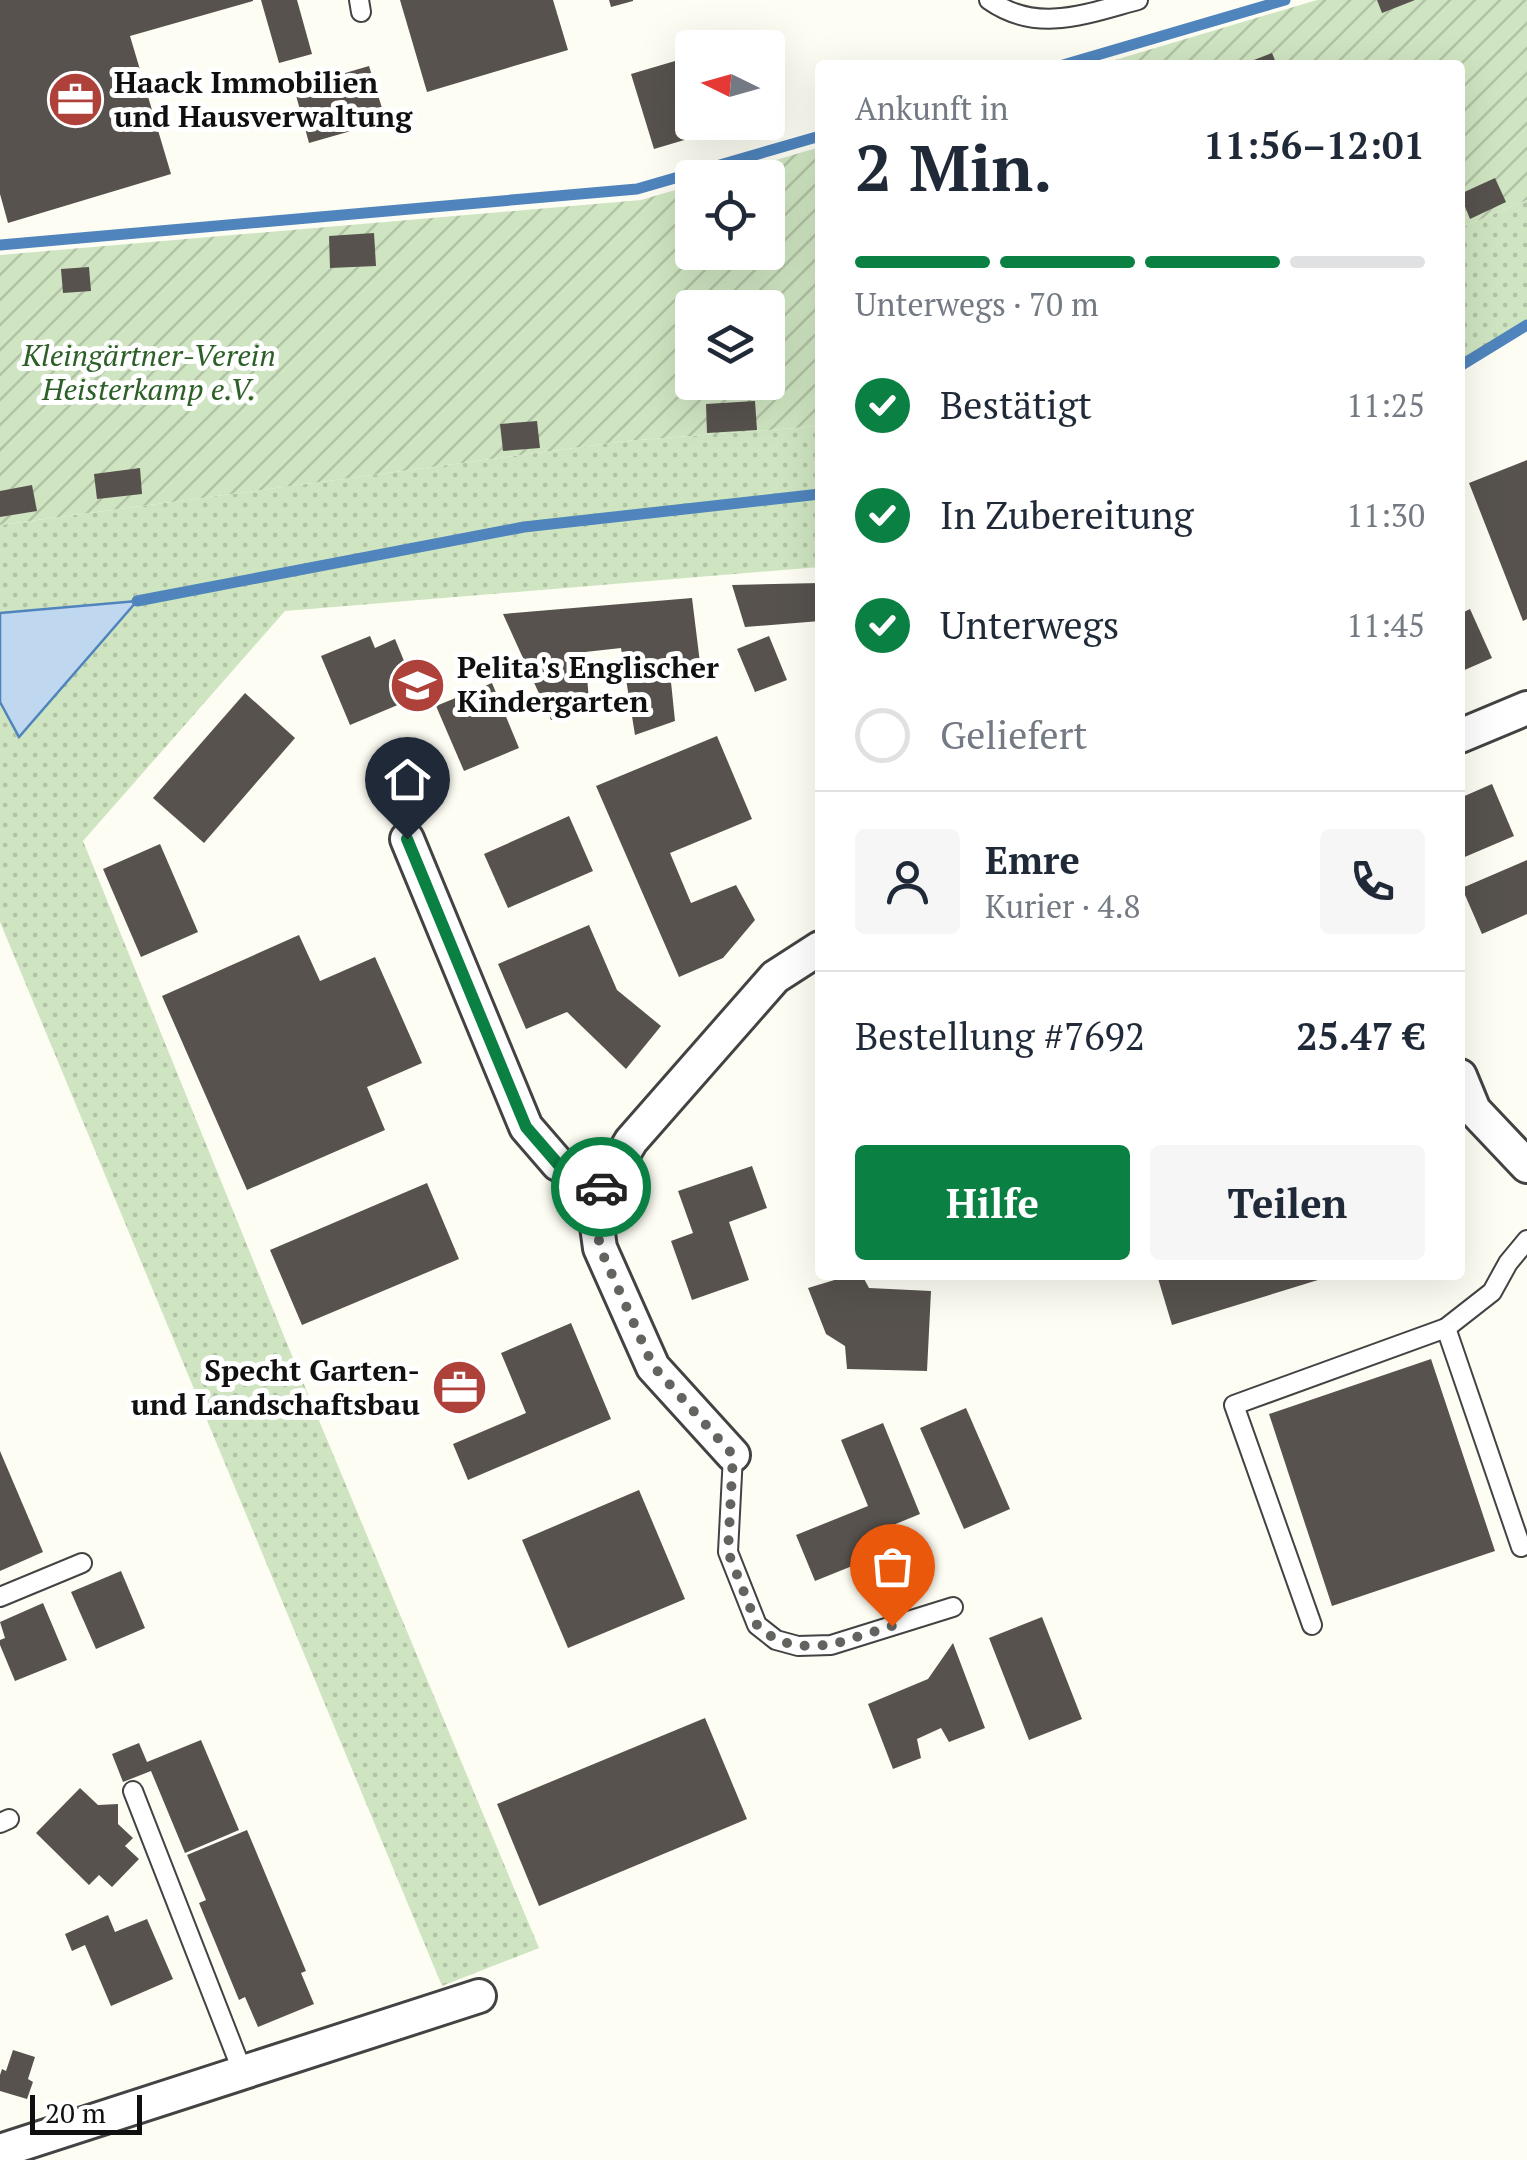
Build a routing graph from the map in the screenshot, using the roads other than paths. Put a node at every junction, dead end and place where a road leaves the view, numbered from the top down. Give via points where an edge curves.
1 (989, 0) edge
2 (1138, 0) edge
3 (1527, 708) edge
4 (1465, 734) edge
5 (407, 839) dead end
6 (815, 951) edge
7 (1465, 1088) edge
8 (1527, 1166) edge
9 (603, 1188) junction
10 (1527, 1240) edge
11 (1446, 1328) junction
12 (733, 1455) joint
13 (1522, 1547) dead end
14 (82, 1563) dead end
15 (0, 1597) edge
16 (952, 1607) dead end
17 (1312, 1626) dead end
18 (133, 1792) dead end
19 (479, 1996) dead end
20 (243, 2073) junction
21 (0, 2151) edge

1 - 2 lane via 1029,19 1063,20
3 - 4 street
5 - 9 street via 526,1127 558,1164
6 - 9 street via 775,978 631,1141
7 - 8 street via 1474,1110
9 - 12 street via 596,1219 600,1248 653,1366
10 - 11 lane via 1492,1292
11 - 13 lane
11 - 17 lane via 1234,1405
12 - 16 lane via 728,1552 757,1625 776,1640 831,1645
14 - 15 lane
18 - 20 lane
19 - 20 street
20 - 21 street

